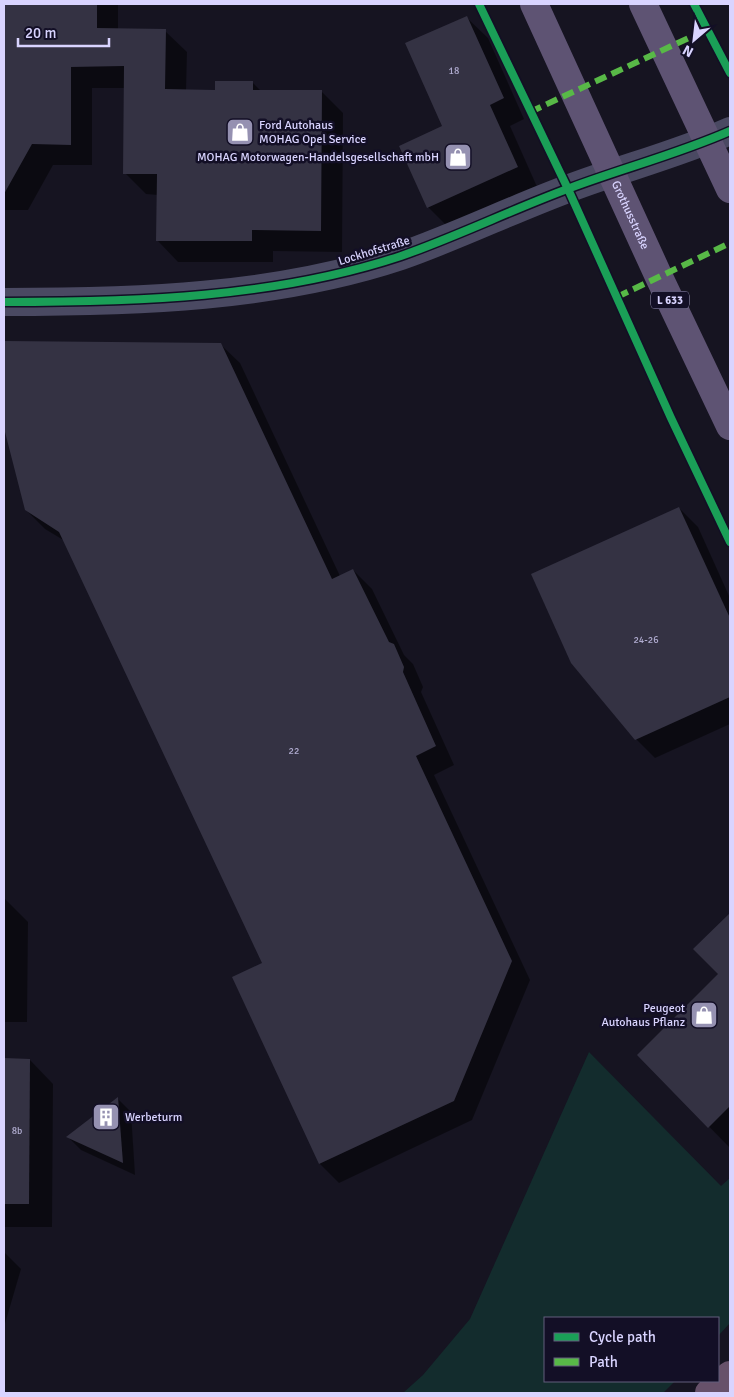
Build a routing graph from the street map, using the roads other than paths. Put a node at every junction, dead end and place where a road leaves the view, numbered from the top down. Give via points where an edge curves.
1 (534, 4) edge
2 (643, 4) edge
3 (719, 136) edge
4 (612, 173) junction
5 (730, 189) edge
6 (4, 302) edge
7 (730, 426) edge
8 (730, 1375) edge
9 (709, 1393) edge

1 - 4 main road, Grothusstraße / L 633
2 - 3 main road
3 - 4 street, Lockhofstraße
3 - 5 main road
4 - 6 street, Lockhofstraße via 400,256 334,274 218,294 118,302
4 - 7 main road, Grothusstraße / L 633
8 - 9 highway

